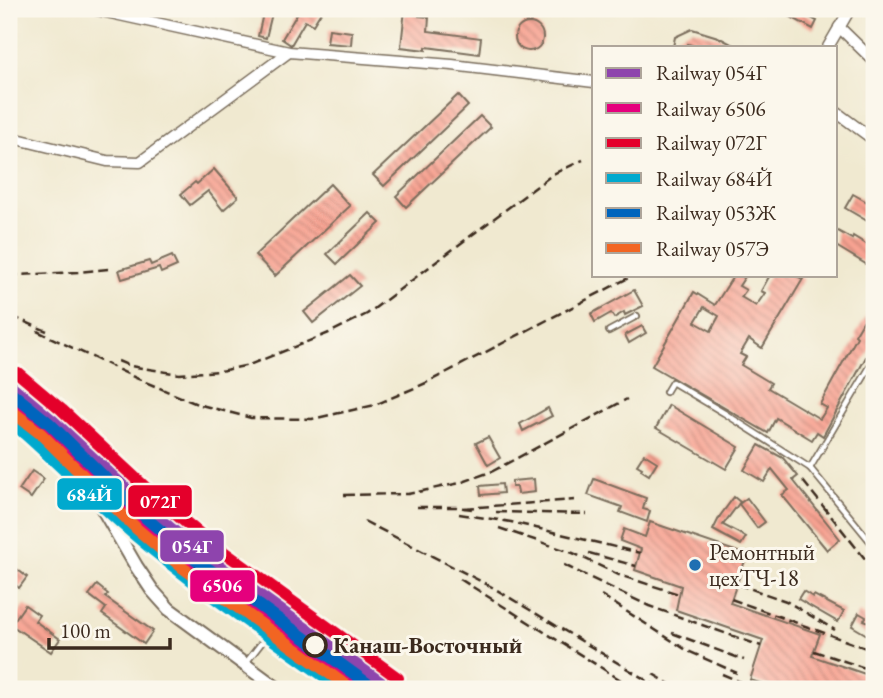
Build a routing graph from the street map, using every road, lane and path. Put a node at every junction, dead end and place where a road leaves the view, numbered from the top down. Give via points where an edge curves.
1 (92, 9) edge
2 (850, 9) edge
3 (839, 27) junction
4 (829, 46) edge
5 (289, 52) junction
6 (874, 61) edge
7 (592, 82) edge
8 (838, 113) edge
9 (9, 137) edge
10 (874, 140) edge
11 (637, 316) dead end
12 (609, 331) dead end
13 (874, 360) edge
14 (666, 392) dead end
15 (9, 421) edge
16 (810, 468) junction
17 (874, 546) edge
18 (266, 637) dead end
19 (245, 665) junction
20 (278, 689) edge

1 - 5 street
2 - 3 street
3 - 4 street
3 - 6 street
5 - 7 street
5 - 9 street via 140,162 107,161
8 - 10 street
11 - 12 lane
13 - 16 lane
14 - 16 lane via 672,382
15 - 19 street via 48,449 89,490 141,574 169,609
16 - 17 lane
18 - 19 lane
19 - 20 street

